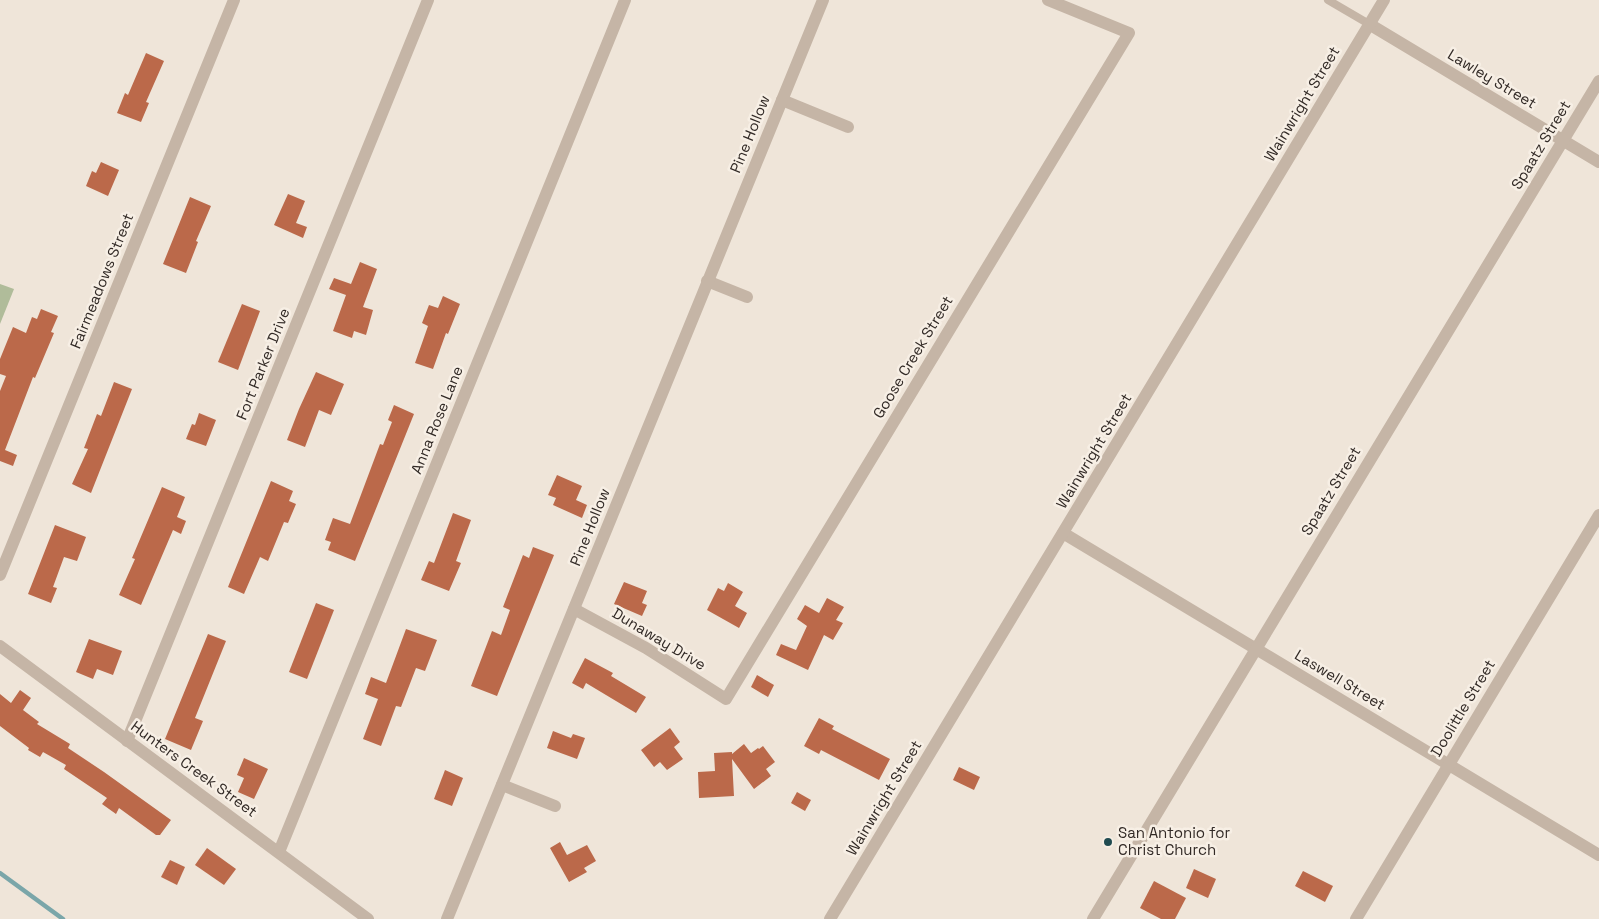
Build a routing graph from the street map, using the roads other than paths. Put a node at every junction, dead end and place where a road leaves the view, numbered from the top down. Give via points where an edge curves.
1 (234, 0) edge
2 (428, 0) edge
3 (625, 0) edge
4 (823, 0) edge
5 (1048, 0) edge
6 (1328, 0) edge
7 (1384, 0) edge
8 (1369, 24) junction
9 (1599, 81) edge
10 (782, 100) junction
11 (848, 127) dead end
12 (1563, 140) junction
13 (1599, 162) edge
14 (707, 281) junction
15 (747, 296) dead end
16 (1599, 514) edge
17 (1063, 533) junction
18 (0, 575) edge
19 (574, 609) junction
20 (0, 646) edge
21 (1256, 648) junction
22 (726, 698) joint
23 (127, 741) junction
24 (1448, 765) junction
25 (502, 785) junction
26 (555, 806) dead end
27 (279, 852) junction
28 (1599, 855) edge
29 (368, 919) edge
30 (447, 919) edge
31 (830, 919) edge
32 (1093, 919) edge
33 (1356, 919) edge

1 - 18 street, Fairmeadows Street
2 - 23 street, Fort Parker Drive
3 - 27 street, Anna Rose Lane
4 - 10 street, Pine Hollow
5 - 22 street, Goose Creek Street via 1129,33
6 - 8 lane
7 - 8 street, Wainwright Street
8 - 12 street, Lawley Street
8 - 17 street, Wainwright Street
9 - 12 street, Spaatz Street
10 - 11 street
10 - 14 street, Pine Hollow
12 - 13 street, Lawley Street
12 - 21 street, Spaatz Street
14 - 15 street
14 - 19 street, Pine Hollow
16 - 24 street, Doolittle Street
17 - 21 street, Laswell Street
17 - 31 street, Wainwright Street
19 - 22 street, Dunaway Drive via 646,648
19 - 25 street, Pine Hollow
20 - 23 street, Hunters Creek Street
21 - 24 street, Laswell Street
21 - 32 street, Spaatz Street
23 - 27 street, Hunters Creek Street
24 - 28 street, Laswell Street
24 - 33 street, Doolittle Street
25 - 26 street
25 - 30 street, Pine Hollow
27 - 29 street, Hunters Creek Street

